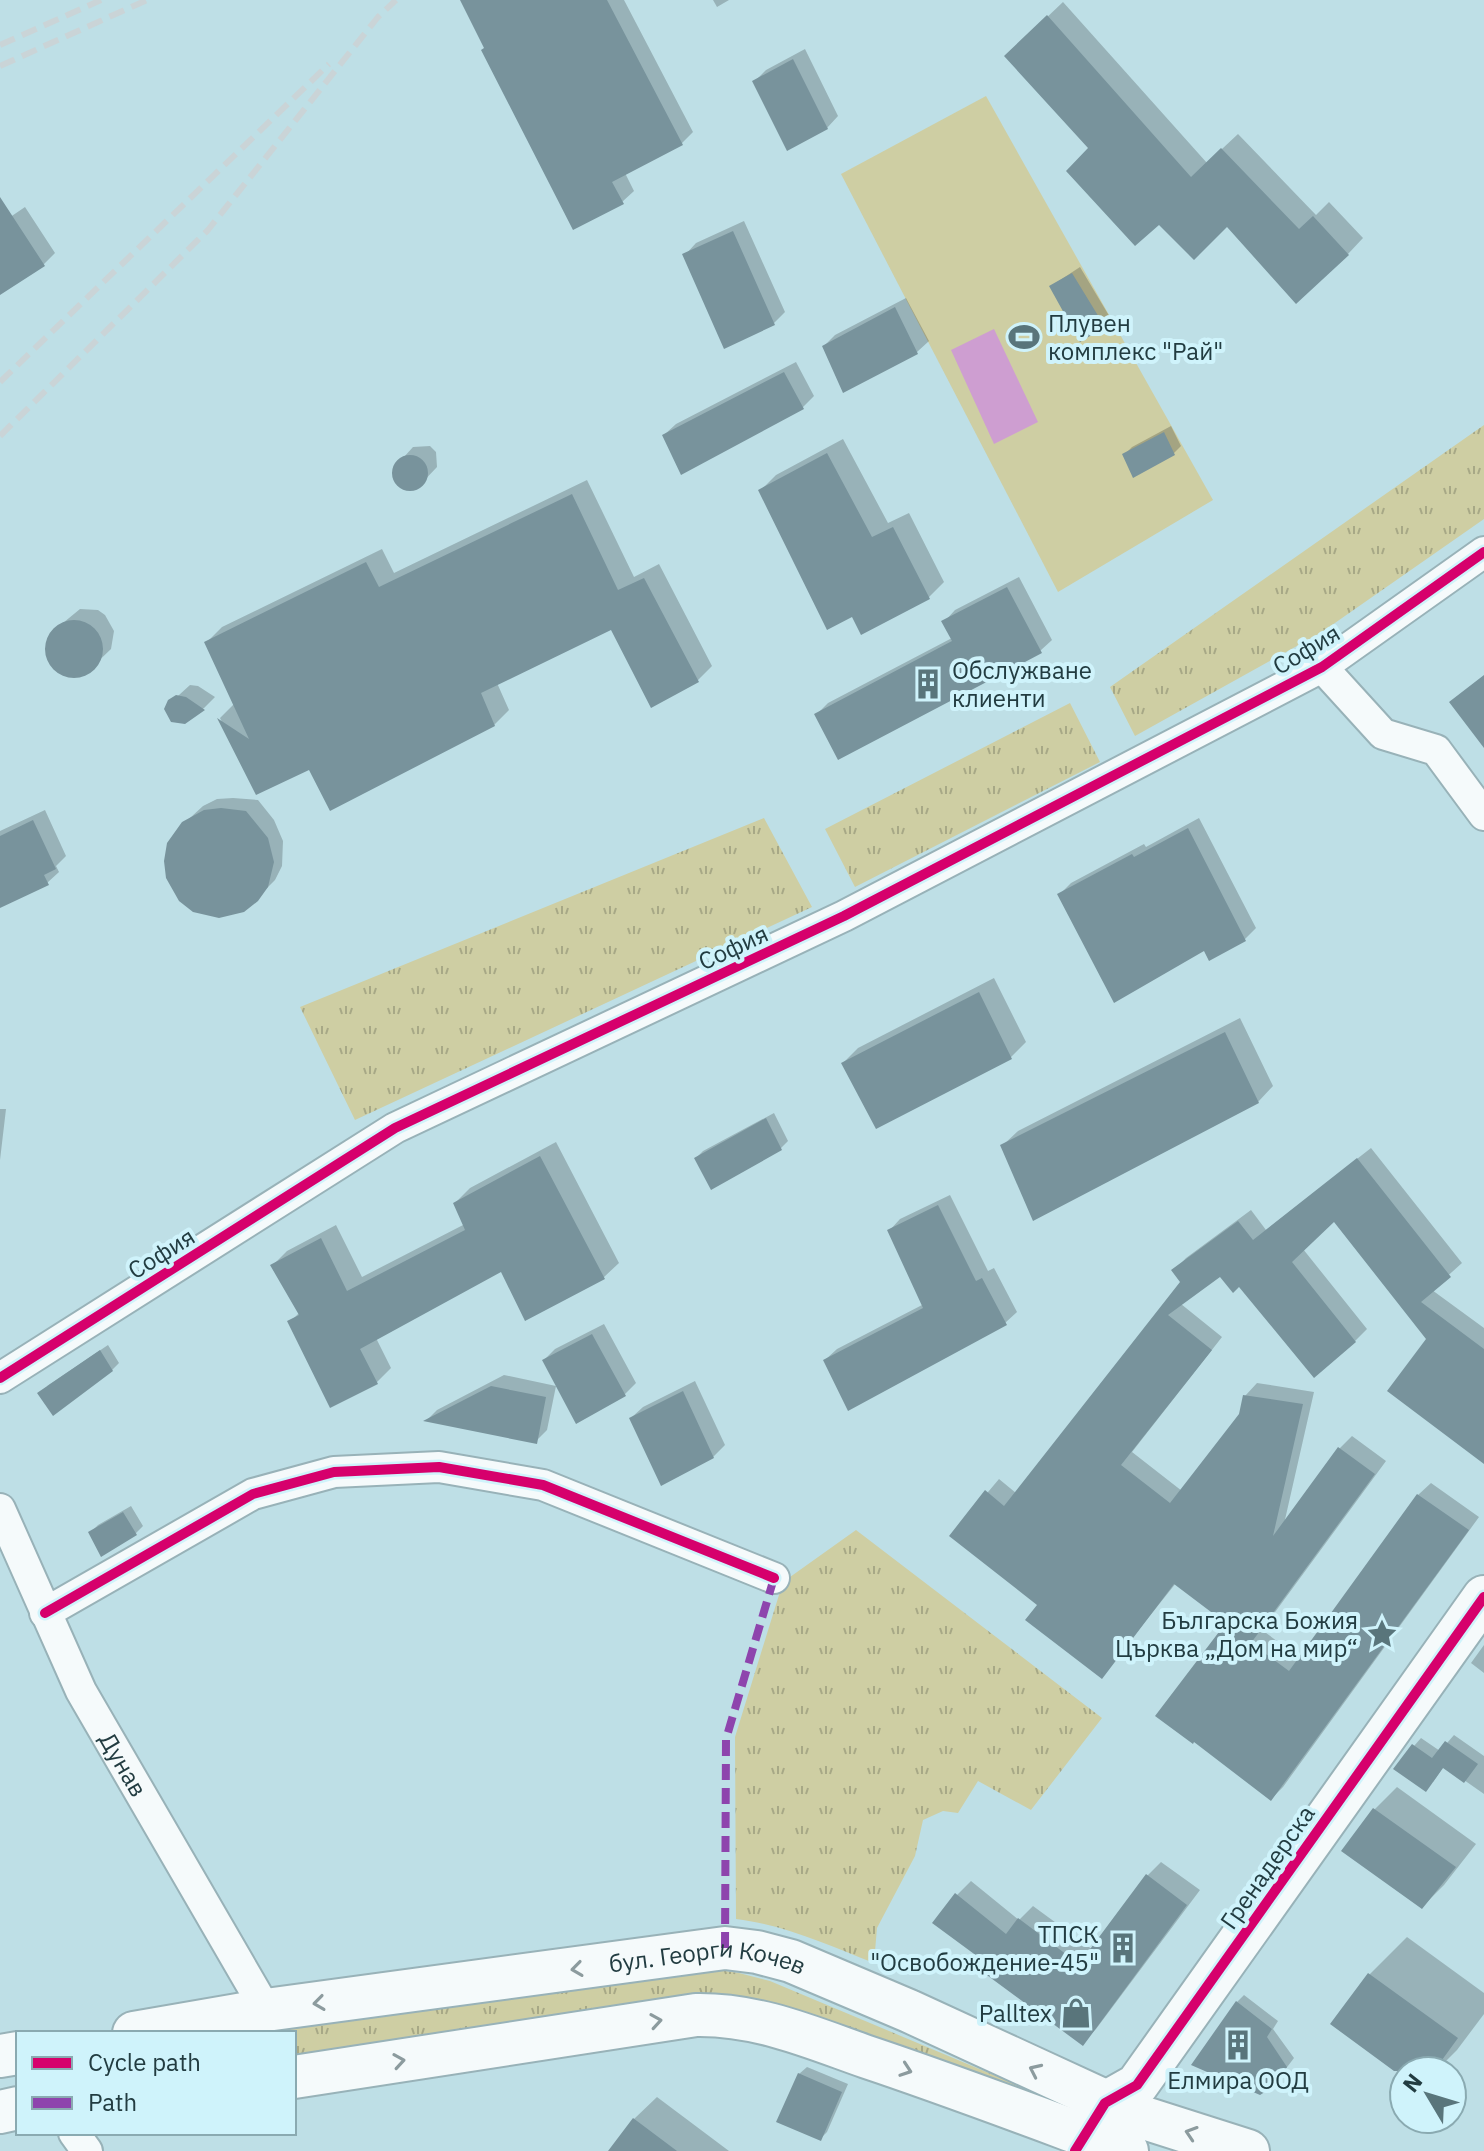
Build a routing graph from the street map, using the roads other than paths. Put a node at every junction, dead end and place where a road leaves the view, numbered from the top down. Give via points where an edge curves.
1 (1484, 552) edge
2 (1322, 667) junction
3 (1484, 815) edge
4 (0, 1378) edge
5 (0, 1509) edge
6 (774, 1578) dead end
7 (1484, 1597) edge
8 (45, 1613) junction
9 (266, 2010) junction
10 (145, 2031) edge
11 (296, 2077) edge
12 (1111, 2130) edge
13 (1248, 2151) edge

1 - 2 street, София
2 - 3 street via 1383,734 1436,750
2 - 4 street, София via 844,916 395,1128
5 - 8 street, Дунав
6 - 8 street via 543,1485 439,1467 334,1472 253,1494
7 - 12 main road, Гренадерска
8 - 9 street, Дунав via 89,1705
9 - 10 main road, бул. Георги Кочев
12 -> 9 main road, бул. Георги Кочев via 909,2011 757,1952 725,1948
11 -> 12 main road, бул. Георги Кочев via 728,2014
13 -> 12 main road, бул. Георги Кочев

